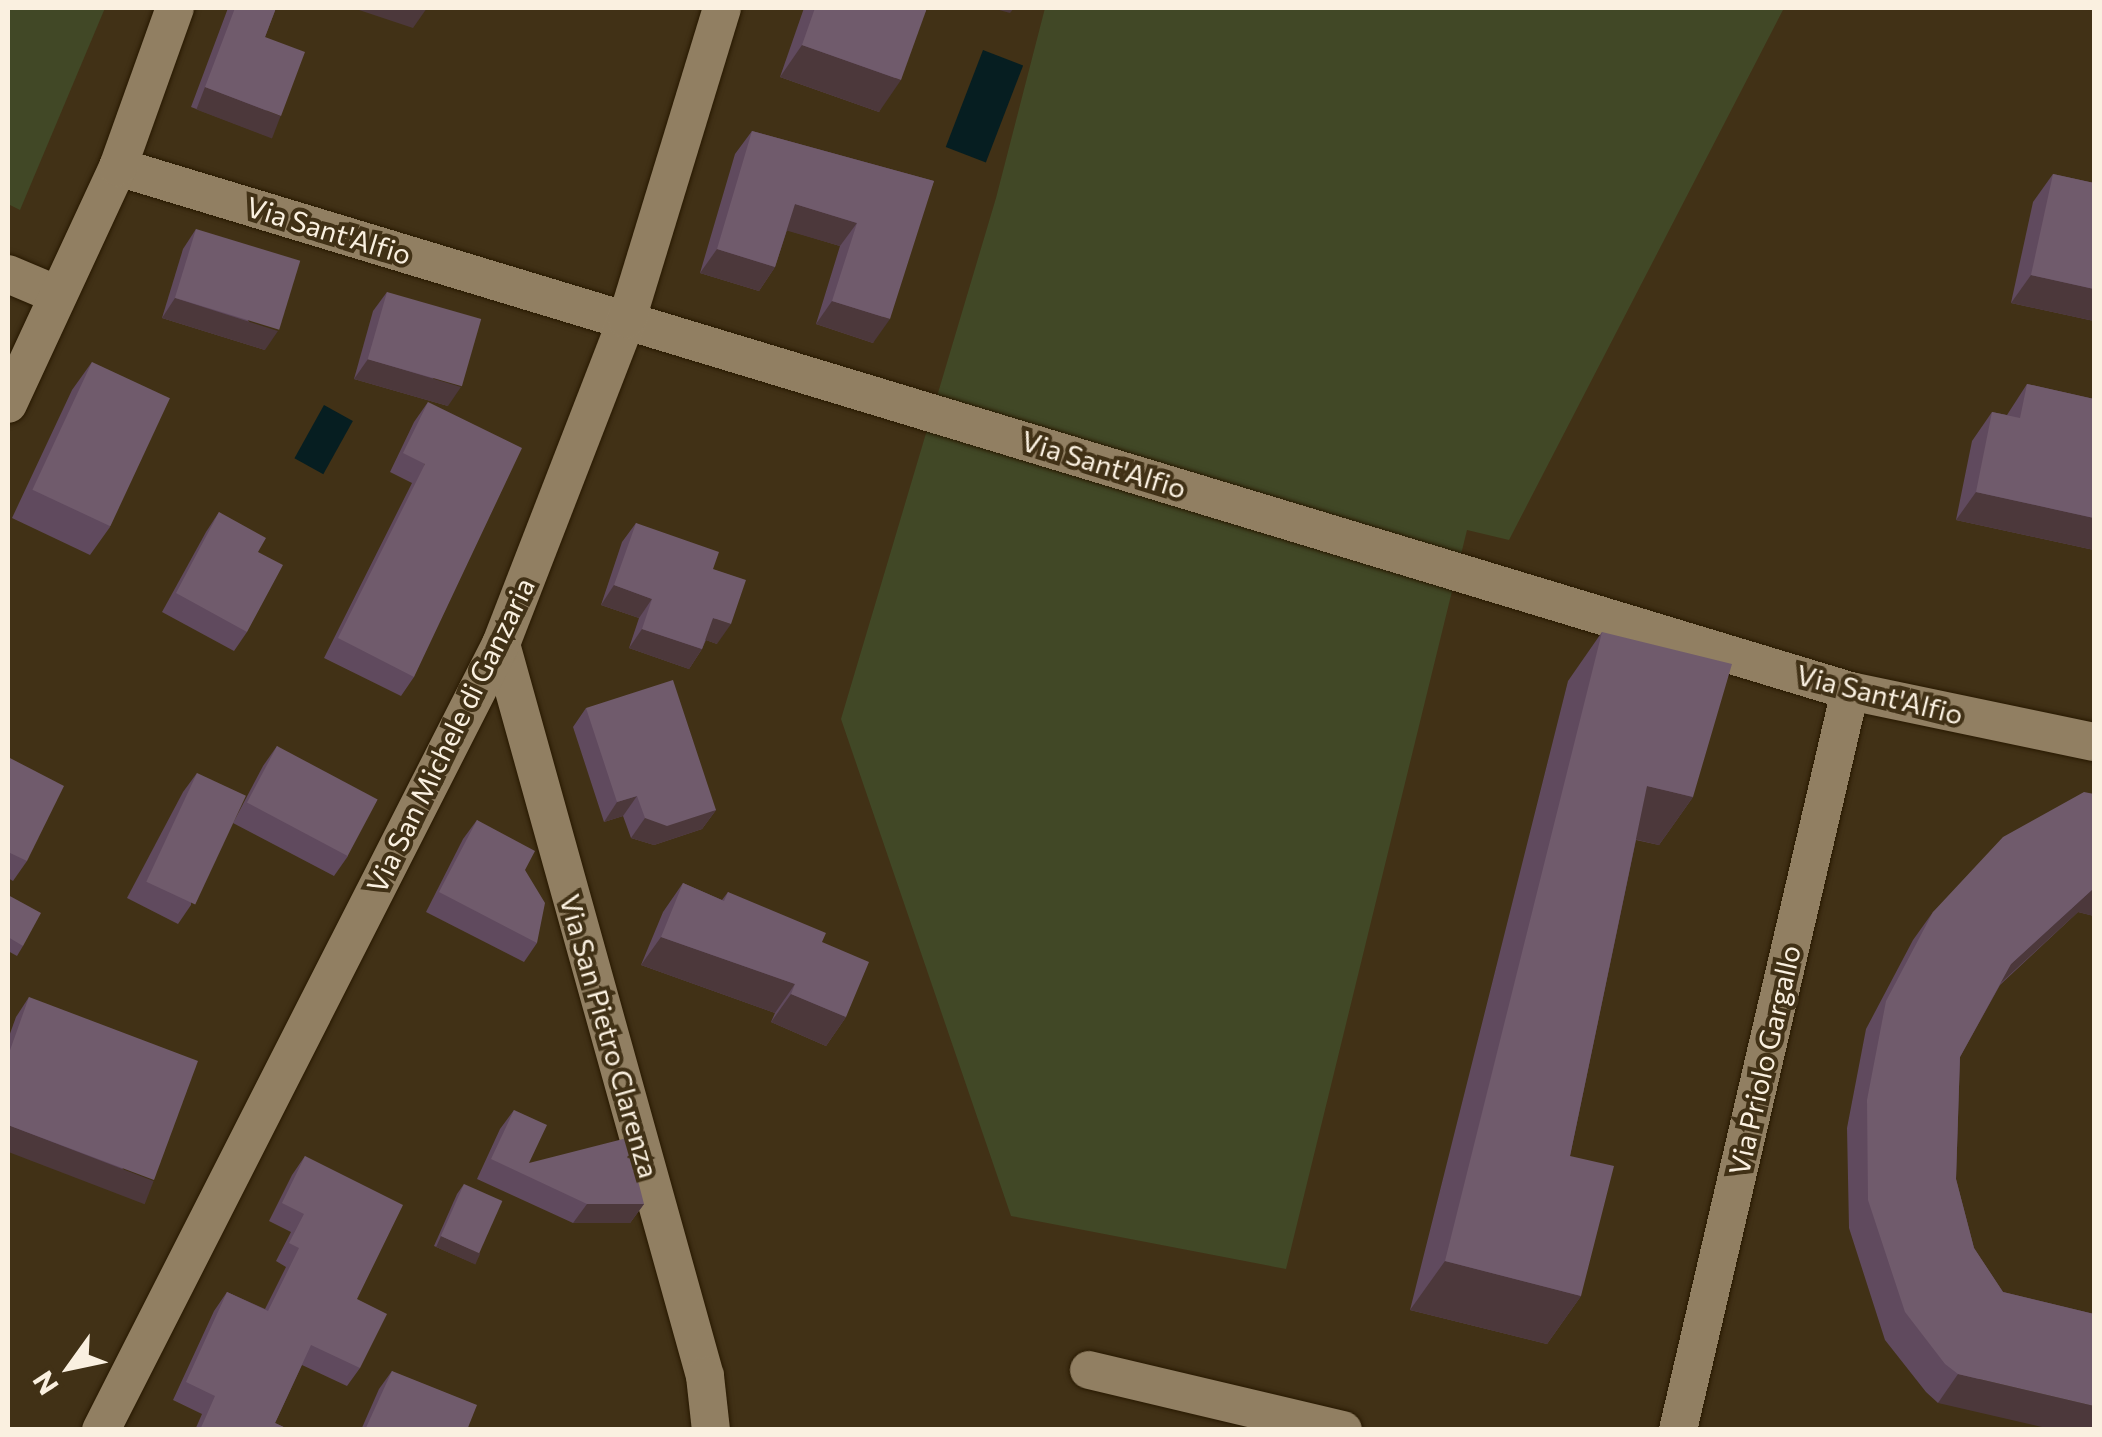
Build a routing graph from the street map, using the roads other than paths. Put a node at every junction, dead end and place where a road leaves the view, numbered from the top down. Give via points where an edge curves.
1 (174, 8) edge
2 (722, 8) edge
3 (118, 167) junction
4 (8, 274) edge
5 (58, 295) junction
6 (627, 319) junction
7 (8, 404) edge
8 (501, 644) junction
9 (1850, 691) junction
10 (2094, 742) edge
11 (1089, 1370) dead end
12 (101, 1430) edge
13 (711, 1430) edge
14 (1343, 1430) edge
15 (1678, 1430) edge

1 - 3 street
2 - 6 street, Via San Michele di Ganzaria
3 - 5 street
3 - 6 street, Via Sant'Alfio
4 - 5 street
5 - 7 street
6 - 8 street, Via San Michele di Ganzaria
6 - 9 street, Via Sant'Alfio
8 - 12 street, Via San Michele di Ganzaria
8 - 13 street, Via San Pietro Clarenza via 705,1376
9 - 10 street, Via Sant'Alfio
9 - 15 street, Via Priolo Gargallo
11 - 14 street

